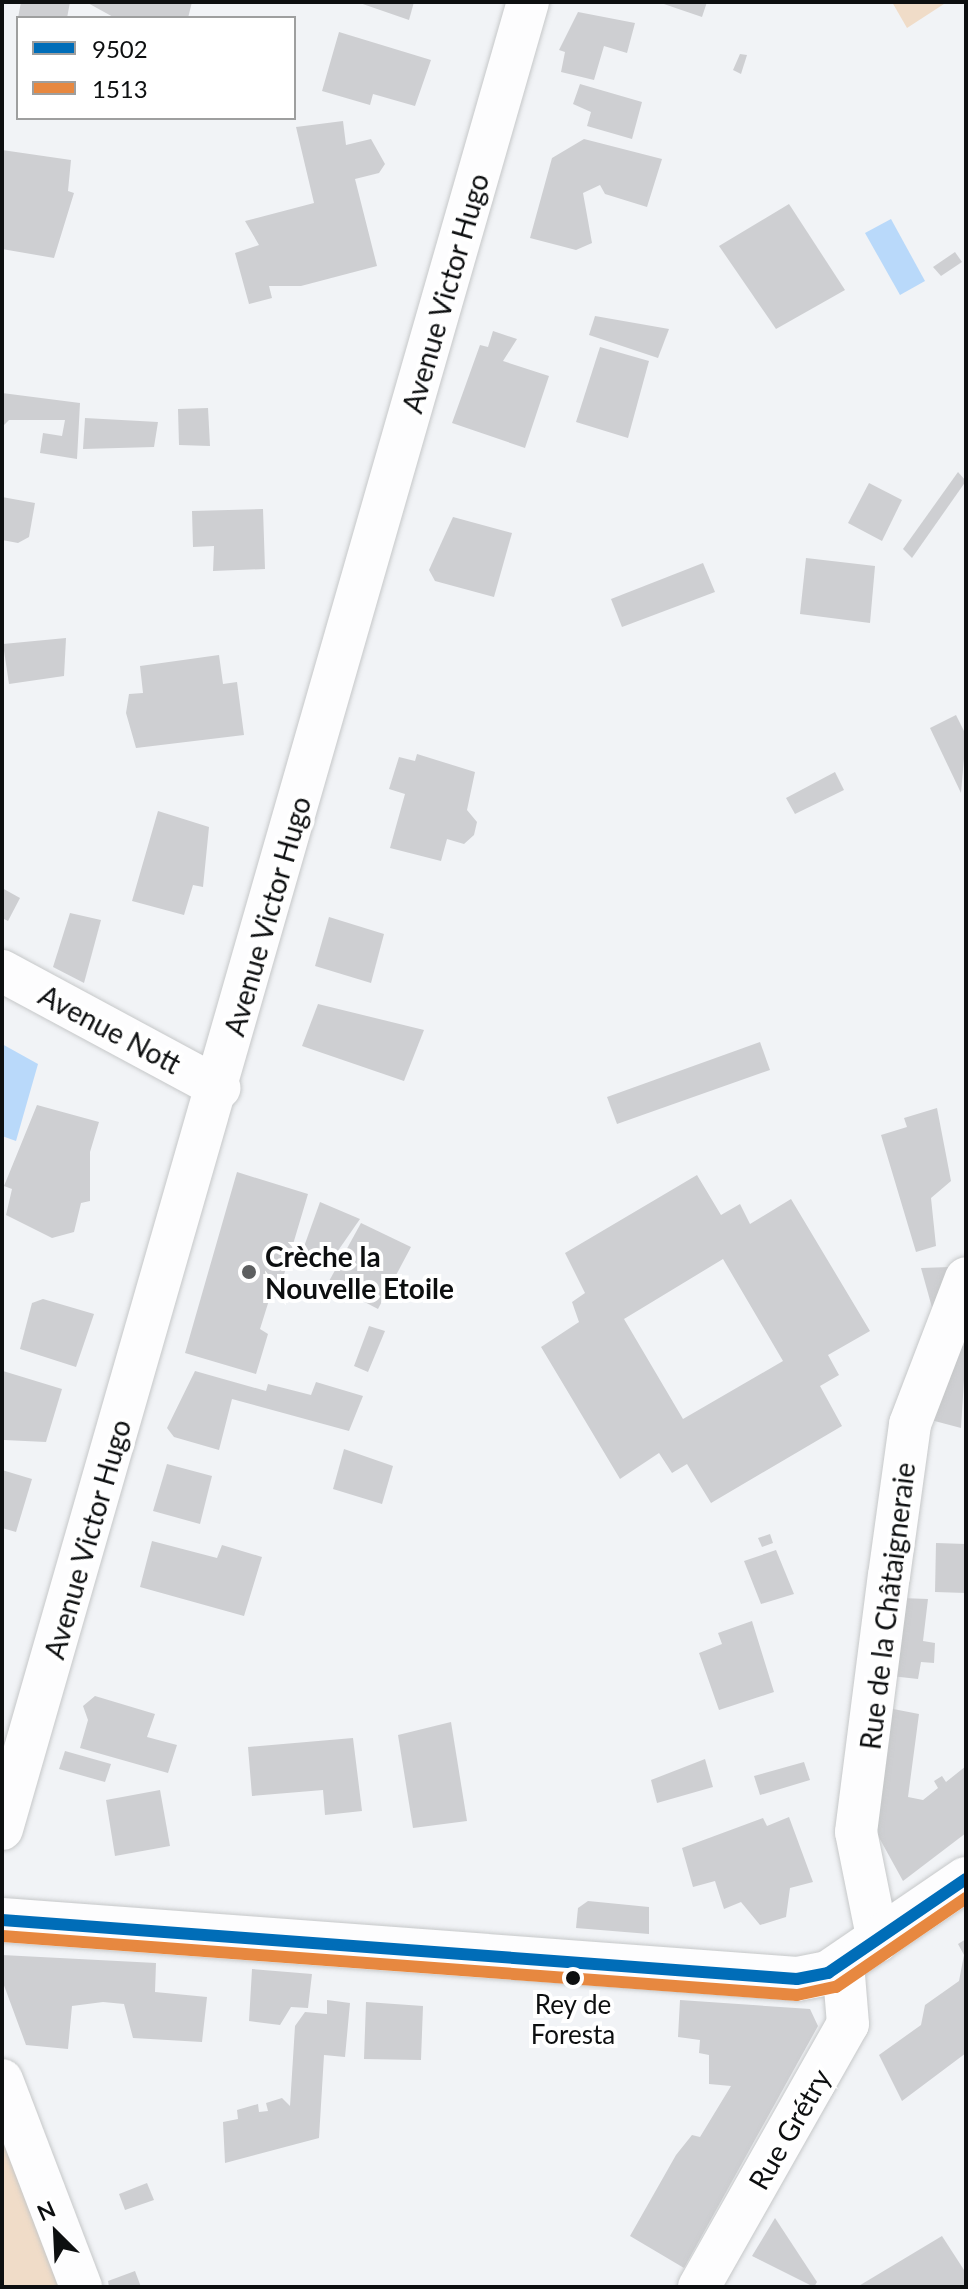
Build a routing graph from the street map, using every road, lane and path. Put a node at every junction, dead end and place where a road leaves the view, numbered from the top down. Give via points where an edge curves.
1 (528, 2) edge
2 (2, 971) edge
3 (219, 1088) junction
4 (966, 1278) edge
5 (2, 1829) edge
6 (966, 1879) edge
7 (2, 1920) edge
8 (861, 1952) junction
9 (2, 2080) edge
10 (81, 2287) edge
11 (699, 2287) edge

1 - 3 street, Avenue Victor Hugo
2 - 3 street, Avenue Nott
3 - 5 street, Avenue Victor Hugo
4 - 8 street, Rue de la Châtaigneraie via 910,1424 856,1832
6 - 8 main road
7 - 8 main road via 797,1979
8 - 11 street, Rue Grétry via 848,2024
9 - 10 street

